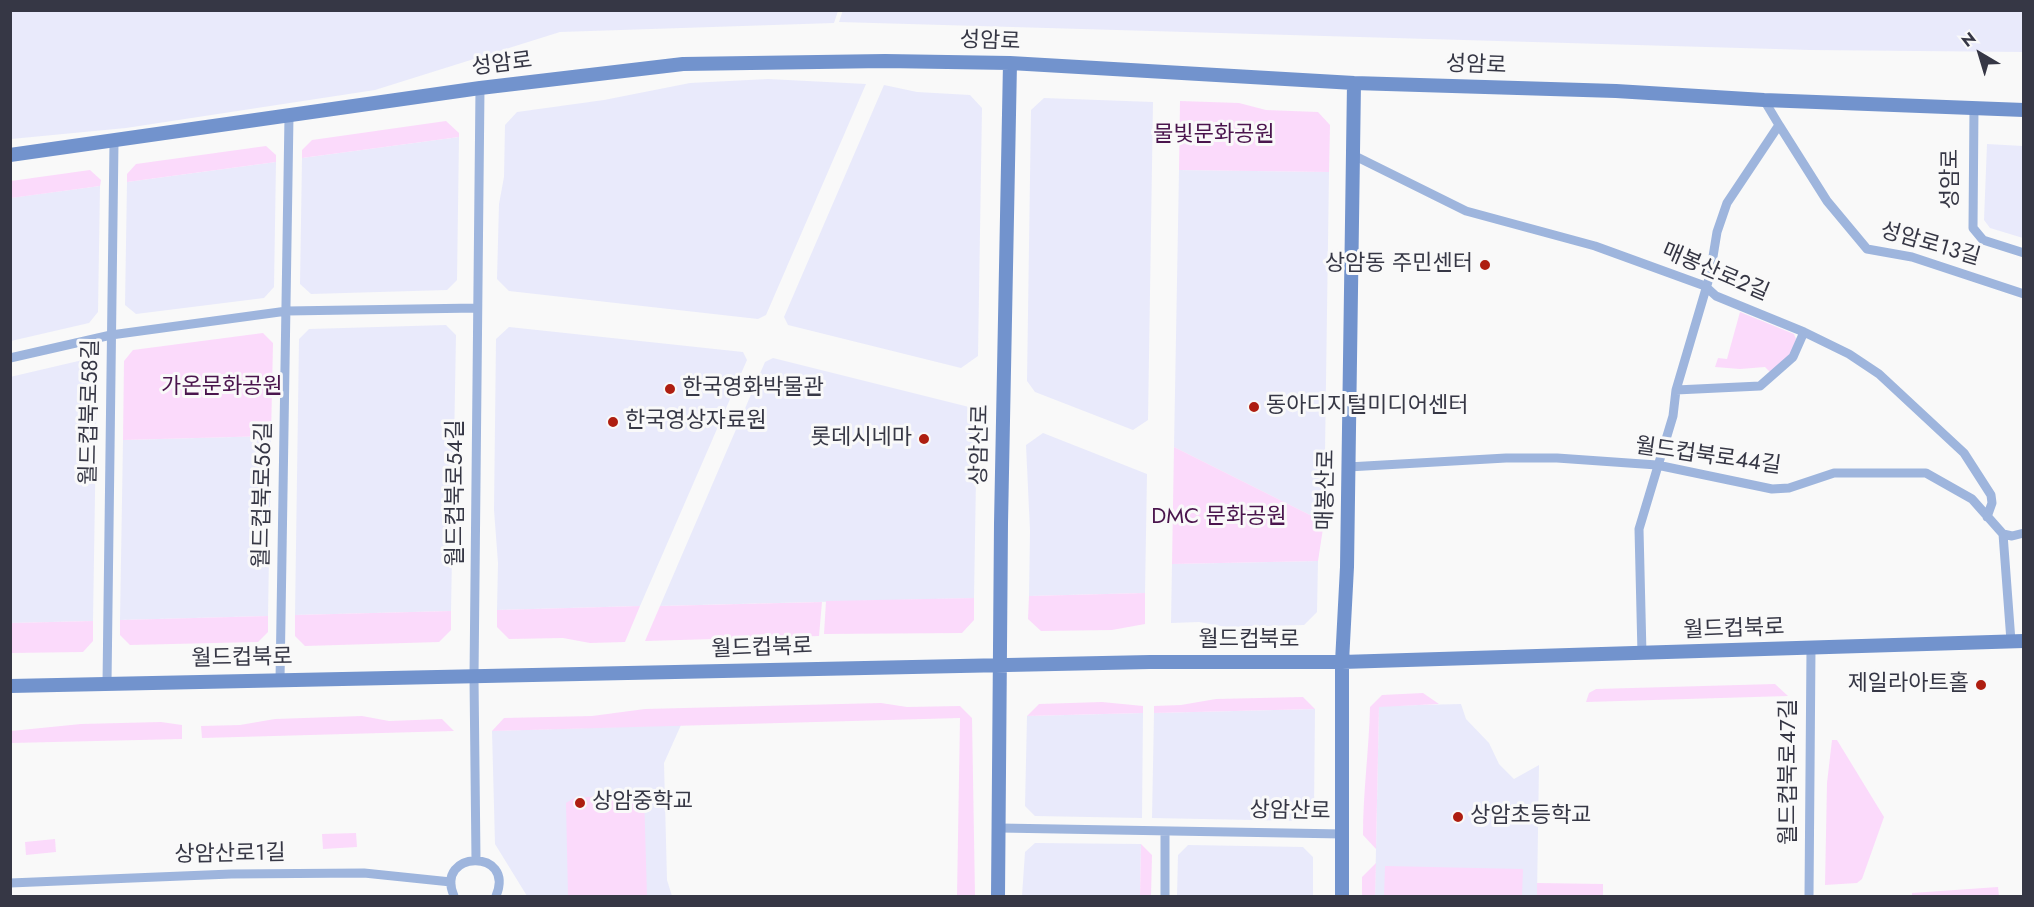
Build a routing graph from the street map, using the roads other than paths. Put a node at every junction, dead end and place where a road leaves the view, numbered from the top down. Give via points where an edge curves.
1 (1010, 63) junction
2 (1354, 83) junction
3 (480, 88) junction
4 (1764, 100) junction
5 (1974, 107) junction
6 (2024, 110) edge
7 (289, 116) junction
8 (1779, 125) junction
9 (114, 142) junction
10 (10, 155) edge
11 (1353, 155) junction
12 (2024, 253) edge
13 (1706, 286) junction
14 (2024, 294) edge
15 (477, 308) junction
16 (287, 311) junction
17 (1804, 332) junction
18 (111, 335) junction
19 (10, 358) edge
20 (1676, 390) junction
21 (1657, 465) junction
22 (1348, 467) junction
23 (1987, 517) junction
24 (2024, 533) edge
25 (2003, 534) junction
26 (2017, 641) edge
27 (1811, 648) junction
28 (1642, 654) junction
29 (1342, 662) junction
30 (1000, 666) junction
31 (474, 677) junction
32 (280, 680) junction
33 (107, 683) junction
34 (10, 686) edge
35 (1000, 828) junction
36 (1165, 831) junction
37 (1343, 834) junction
38 (476, 860) junction
39 (451, 882) junction
40 (10, 883) edge
41 (497, 896) edge
42 (454, 897) edge
43 (998, 897) edge
44 (1165, 897) edge
45 (1342, 897) edge
46 (1809, 897) edge

1 - 2 main road, 성암로
1 - 3 main road, 성암로 via 683,64
1 - 30 main road, 상암산로
2 - 4 main road, 성암로
2 - 11 main road, 매봉산로
3 - 7 main road, 성암로
3 - 15 street, 월드컵북로54길
4 - 5 main road, 성암로
4 - 8 street, 성암로13길
5 - 6 main road, 성암로
5 - 12 street, 성암로 via 1973,228 1983,240
7 - 9 main road, 성암로
7 - 16 street, 월드컵북로56길
8 - 13 street via 1727,203
8 - 14 street, 성암로13길 via 1827,201 1867,249 1911,257
9 - 10 main road, 성암로
9 - 18 street, 월드컵북로58길
11 - 13 street, 매봉산로2길 via 1466,211 1595,246
11 - 22 main road, 매봉산로
13 - 17 street, 매봉산로2길 via 1716,296
13 - 20 street
15 - 16 street
15 - 31 street, 월드컵북로54길
16 - 18 street
16 - 32 street, 월드컵북로56길
17 - 20 street via 1793,357 1760,386
17 - 23 street, 매봉산로2길 via 1879,374 1964,453 1991,495
18 - 19 street
18 - 33 street, 월드컵북로58길
20 - 21 street via 1673,416
21 - 22 street, 월드컵북로44길 via 1506,458
21 - 23 street, 월드컵북로44길 via 1772,489 1789,488 1834,473 1926,473 1972,499
21 - 28 street via 1639,529
22 - 29 main road, 매봉산로
23 - 25 street, 월드컵북로44길
24 - 25 street
25 - 26 street
26 - 27 main road, 월드컵북로
27 - 28 main road, 월드컵북로
27 - 46 street, 월드컵북로47길
28 - 29 main road, 월드컵북로
29 - 30 main road, 월드컵북로
29 - 37 main road, 매봉산로
30 - 31 main road, 월드컵북로
30 - 35 main road, 상암산로
31 - 32 main road, 월드컵북로
31 - 38 street
32 - 33 main road, 월드컵북로
33 - 34 main road, 월드컵북로
35 - 36 street, 상암산로
35 - 43 main road, 상암산로
36 - 37 street, 상암산로
36 - 44 street
37 - 45 main road, 매봉산로
38 - 39 street via 459,866
38 - 41 street via 484,861 496,872
39 - 40 street, 상암산로1길 via 364,873
39 - 42 street

